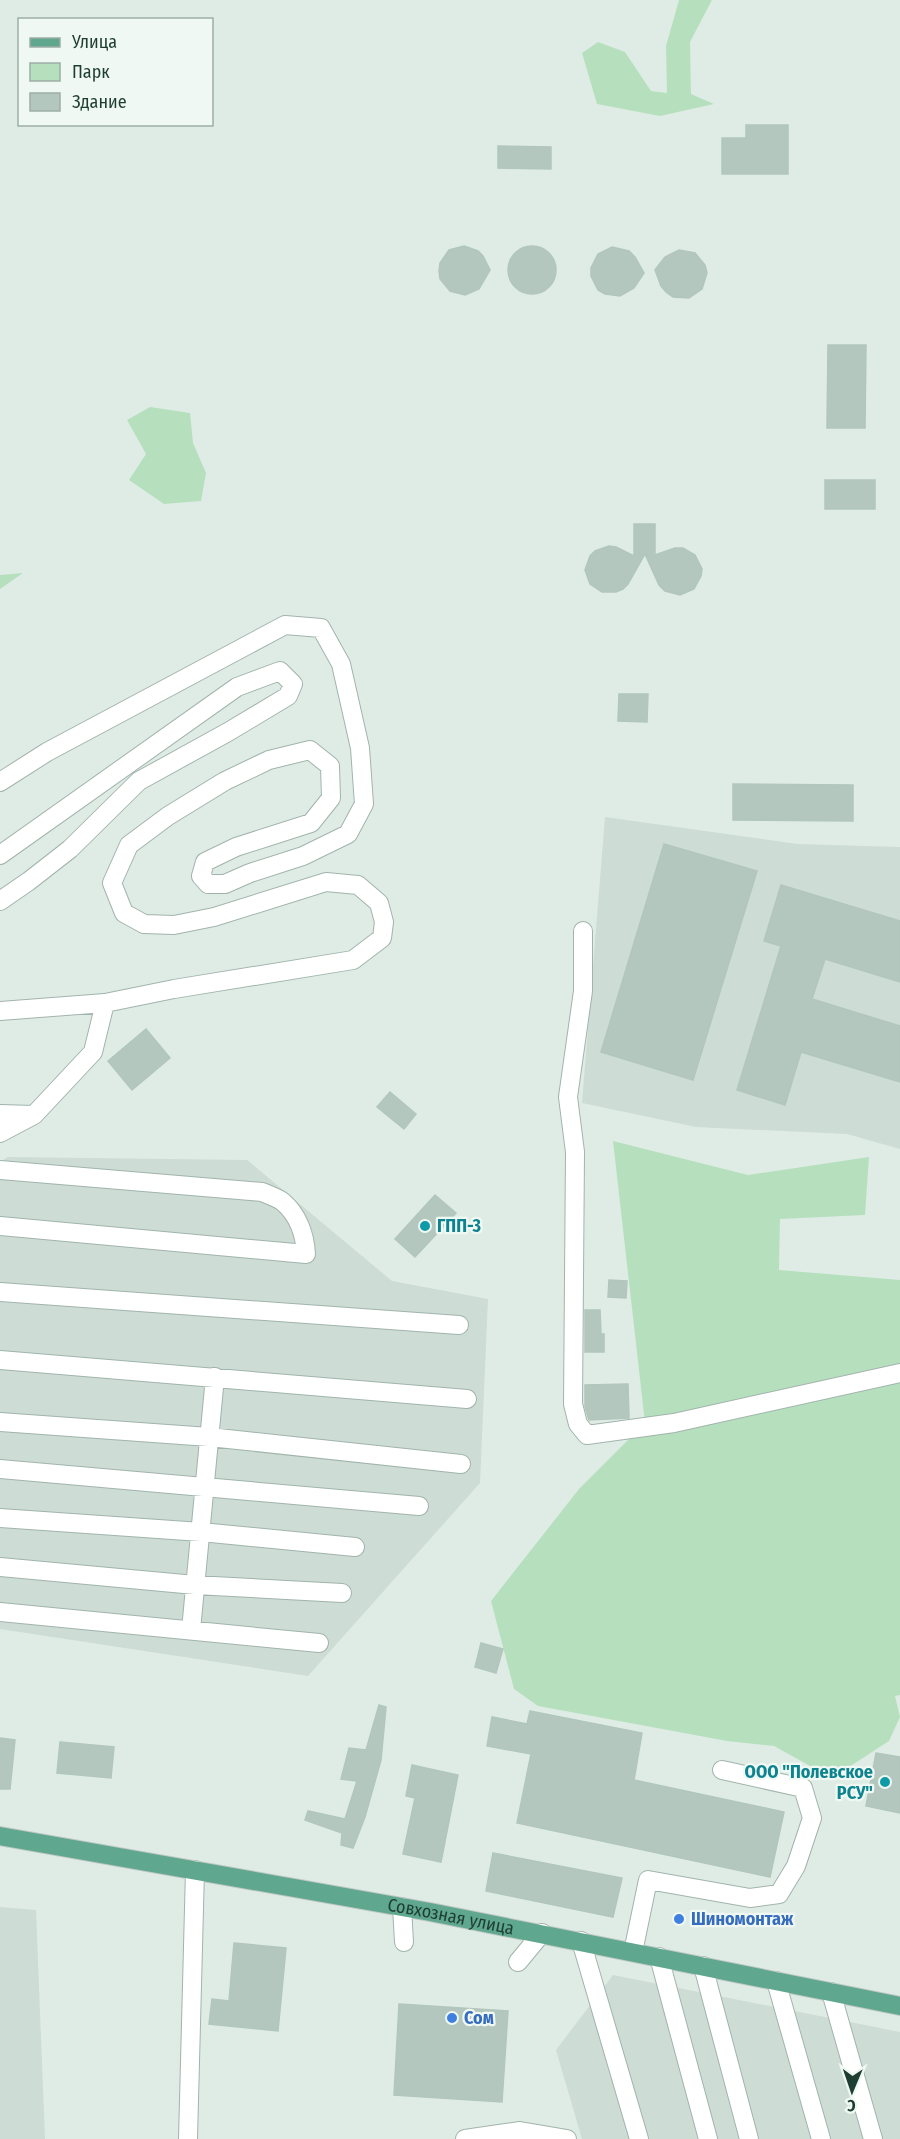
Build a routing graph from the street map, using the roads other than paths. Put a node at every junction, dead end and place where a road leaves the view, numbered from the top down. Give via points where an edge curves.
1 (0, 782) edge
2 (0, 855) edge
3 (0, 900) edge
4 (583, 932) dead end
5 (105, 1004) junction
6 (0, 1011) edge
7 (0, 1114) edge
8 (34, 1115) junction
9 (0, 1133) edge
10 (0, 1170) edge
11 (0, 1226) edge
12 (0, 1292) edge
13 (459, 1325) dead end
14 (0, 1360) edge
15 (900, 1373) edge
16 (214, 1377) junction
17 (467, 1399) dead end
18 (0, 1422) edge
19 (209, 1437) junction
20 (461, 1464) dead end
21 (0, 1469) edge
22 (203, 1488) junction
23 (419, 1506) dead end
24 (0, 1518) edge
25 (201, 1532) junction
26 (356, 1547) dead end
27 (0, 1567) edge
28 (195, 1585) junction
29 (342, 1593) dead end
30 (0, 1612) edge
31 (191, 1630) junction
32 (319, 1643) dead end
33 (722, 1770) dead end
34 (0, 1836) edge
35 (195, 1870) junction
36 (402, 1907) junction
37 (542, 1934) junction
38 (581, 1941) junction
39 (404, 1942) dead end
40 (633, 1952) junction
41 (658, 1958) junction
42 (518, 1962) dead end
43 (704, 1966) junction
44 (776, 1981) junction
45 (831, 1992) junction
46 (900, 2006) edge
47 (188, 2139) edge
48 (465, 2139) edge
49 (567, 2139) edge
50 (639, 2139) edge
51 (708, 2139) edge
52 (749, 2139) edge
53 (821, 2139) edge
54 (873, 2139) edge

1 - 5 street via 47,752 285,625 321,628 341,664 360,748 364,804 348,834 303,856 225,884 208,884 201,876 205,862 311,823 331,798 330,766 310,750 269,760 168,816 129,845 112,883 124,913 144,924 174,925 214,917 326,882 358,885 379,903 384,922 382,938 353,960
2 - 3 street via 237,687 280,671 293,684 288,696 139,782 70,849
4 - 15 street via 583,991 568,1097 575,1152 573,1404 578,1424 587,1435 674,1423
5 - 6 street
5 - 8 street via 93,1052
7 - 8 street
8 - 9 street
10 - 11 street via 262,1192 283,1201 295,1216 305,1239 306,1254
12 - 13 street
14 - 16 street
16 - 17 street
16 - 19 street
18 - 19 street
19 - 20 street
19 - 22 street
21 - 22 street
22 - 23 street
22 - 25 street
24 - 25 street
25 - 26 street
25 - 28 street
27 - 28 street
28 - 29 street
28 - 31 street
30 - 31 street
31 - 32 street
33 - 40 street via 802,1788 812,1818 796,1866 779,1894 750,1898 648,1880
34 - 35 main road, Совхозная улица
35 - 36 main road, Совхозная улица
35 - 47 street
36 - 37 main road, Совхозная улица
36 - 39 street
37 - 38 main road, Совхозная улица
37 - 42 street
38 - 40 main road, Совхозная улица
38 - 50 street
40 - 41 main road, Совхозная улица
41 - 43 main road, Совхозная улица
41 - 51 street
43 - 44 main road, Совхозная улица
43 - 52 street
44 - 45 main road, Совхозная улица
44 - 53 street
45 - 46 main road, Совхозная улица
45 - 54 street
48 - 49 street via 520,2131

